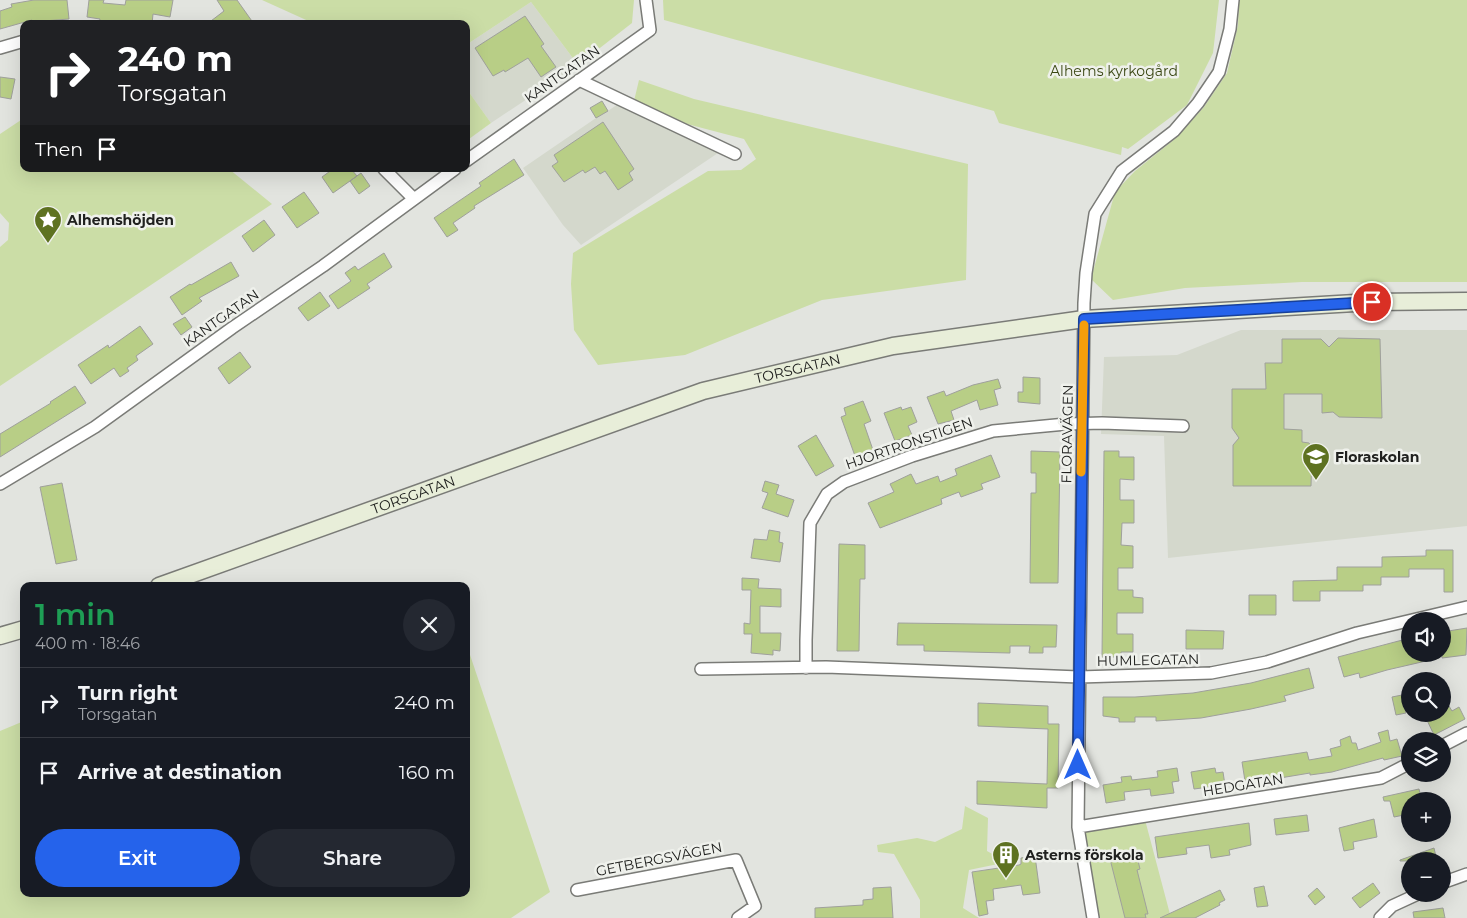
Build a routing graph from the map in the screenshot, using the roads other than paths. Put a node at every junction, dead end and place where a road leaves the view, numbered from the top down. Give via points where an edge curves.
1 (646, 0) edge
2 (1233, 0) edge
3 (20, 42) edge
4 (0, 48) edge
5 (579, 80) junction
6 (735, 154) dead end
7 (470, 158) edge
8 (387, 172) edge
9 (451, 172) edge
10 (413, 198) junction
11 (1467, 301) edge
12 (1084, 319) junction
13 (1082, 424) junction
14 (1183, 426) dead end
15 (0, 484) edge
16 (170, 582) edge
17 (1467, 607) edge
18 (20, 630) edge
19 (0, 636) edge
20 (806, 668) junction
21 (701, 669) dead end
22 (1079, 677) junction
23 (1467, 733) edge
24 (1451, 741) edge
25 (1401, 768) edge
26 (1078, 827) junction
27 (1467, 874) edge
28 (1451, 880) edge
29 (577, 890) dead end
30 (1401, 902) edge
31 (738, 918) edge
32 (1093, 918) edge
33 (1380, 918) edge

1 - 5 street, KANTGATAN via 650,30
2 - 12 street, FLORAVÄGEN via 1230,29 1219,72 1174,131 1122,171 1095,214 1086,273
3 - 4 street
5 - 6 street
5 - 7 street, KANTGATAN
8 - 10 street
9 - 10 street, KANTGATAN
10 - 15 street, KANTGATAN via 323,266 95,427
11 - 12 main road, TORSGATAN via 1372,302
12 - 13 street, FLORAVÄGEN
12 - 16 main road, TORSGATAN via 893,346 704,391
13 - 14 street, HJORTRONSTIGEN
13 - 20 street, HJORTRONSTIGEN via 993,431 912,456 844,482 827,494 810,523
13 - 22 street, FLORAVÄGEN
17 - 22 street, HUMLEGATAN via 1383,626 1267,662 1211,673
18 - 19 main road
20 - 21 street, HUMLEGATAN
20 - 22 street, HUMLEGATAN
22 - 26 street, FLORAVÄGEN
23 - 24 street
25 - 26 street, HEDGATAN via 1381,778
26 - 32 street, FLORAVÄGEN
27 - 28 street
29 - 31 street, GETBERGSVÄGEN via 736,860 755,906
30 - 33 street

